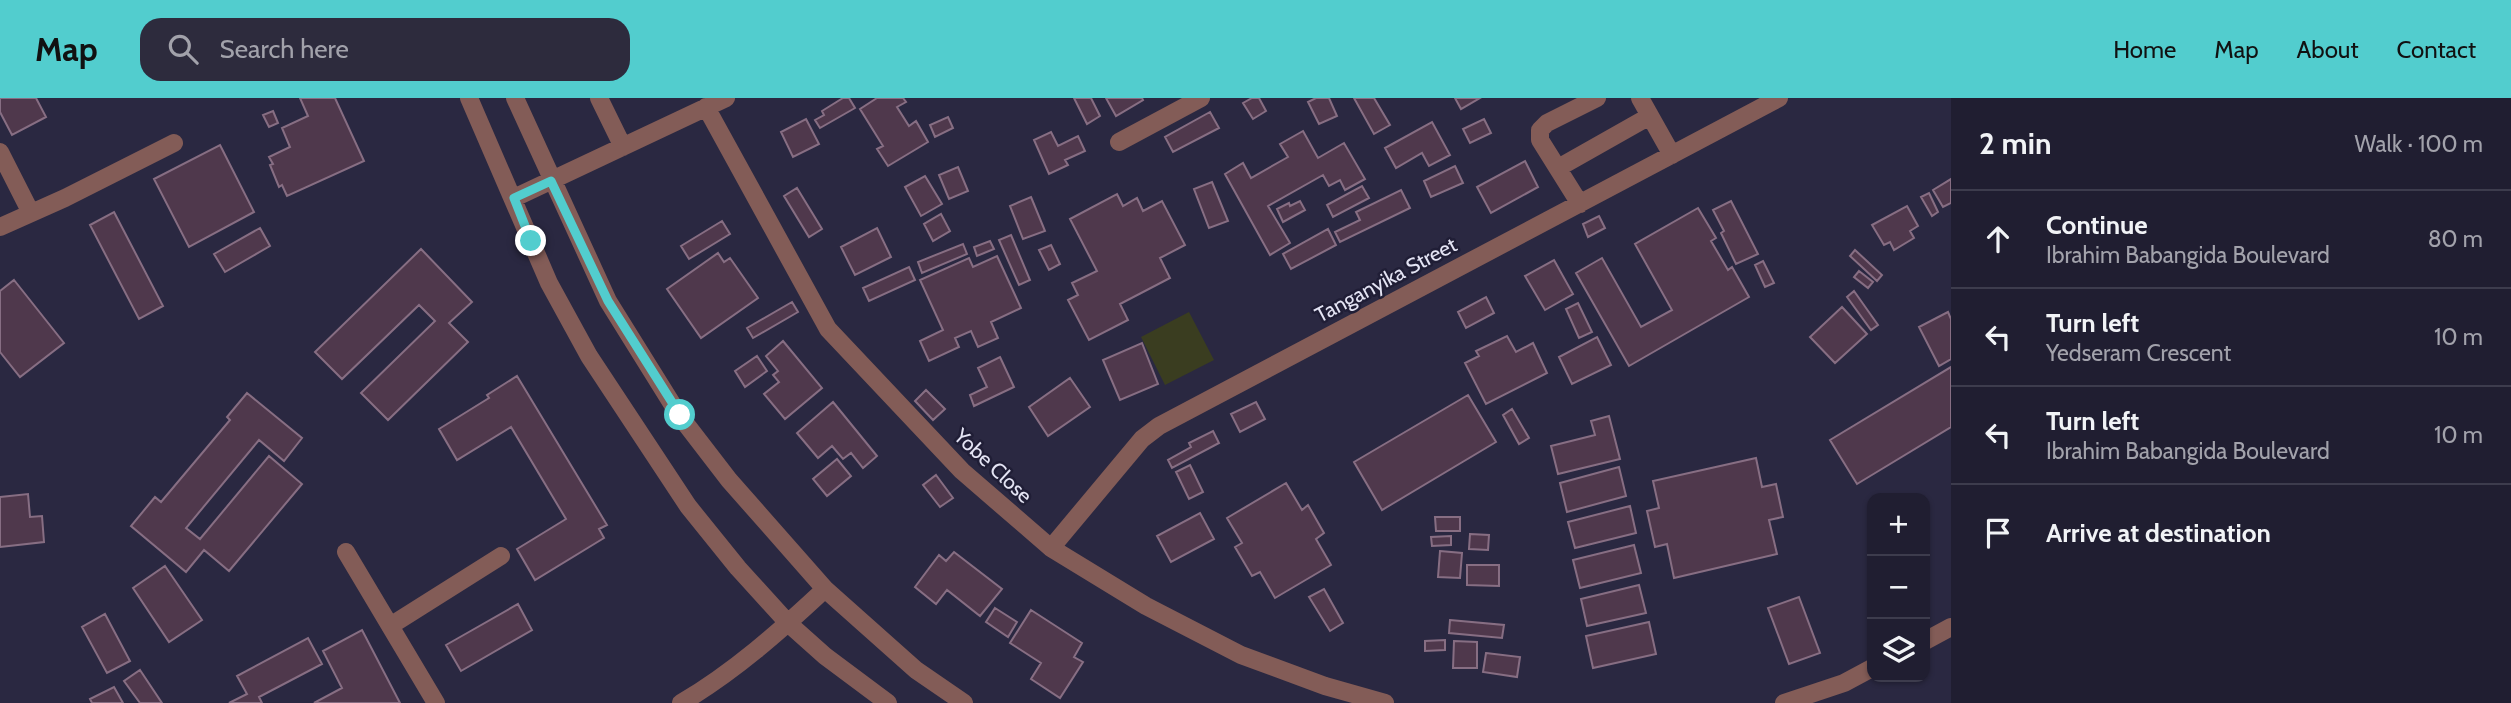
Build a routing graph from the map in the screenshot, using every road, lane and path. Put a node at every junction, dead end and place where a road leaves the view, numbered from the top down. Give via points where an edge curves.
1 (469, 98) edge
2 (515, 98) edge
3 (599, 98) edge
4 (726, 98) edge
5 (1201, 98) edge
6 (1598, 98) edge
7 (1640, 98) edge
8 (1779, 98) edge
9 (706, 107) junction
10 (1650, 116) junction
11 (1119, 142) dead end
12 (174, 143) dead end
13 (623, 147) junction
14 (0, 152) edge
15 (1672, 155) junction
16 (1558, 168) junction
17 (551, 181) junction
18 (514, 198) junction
19 (1580, 204) junction
20 (32, 213) junction
21 (0, 227) edge
22 (1051, 548) junction
23 (346, 552) dead end
24 (501, 556) dead end
25 (825, 589) junction
26 (788, 623) junction
27 (390, 626) junction
28 (1951, 627) edge
29 (1930, 638) edge
30 (1867, 671) edge
31 (436, 703) edge
32 (681, 703) edge
33 (888, 703) edge
34 (964, 703) edge
35 (1385, 703) edge
36 (1784, 703) edge

1 - 18 street
2 - 17 street
3 - 13 street
4 - 9 street
5 - 11 street
6 - 16 street via 1540,130 1540,140
7 - 10 street
8 - 15 street, Tanganyika Street
9 - 13 street
9 - 22 street, Yobe Close via 828,329 962,471
10 - 15 street
10 - 16 street
12 - 20 street
13 - 17 street
14 - 20 street
15 - 19 street, Tanganyika Street
16 - 19 street
17 - 18 street
17 - 25 street via 608,301 680,415 729,480
18 - 26 street via 549,283 617,401 688,506
19 - 22 street, Tanganyika Street via 1159,425 1142,439
20 - 21 street
22 - 35 street, Yobe Close via 1146,607 1241,654
23 - 27 street
24 - 27 street
25 - 26 street
25 - 34 street via 916,670
26 - 32 street via 712,685
26 - 33 street
27 - 31 street
28 - 29 street
30 - 36 street

